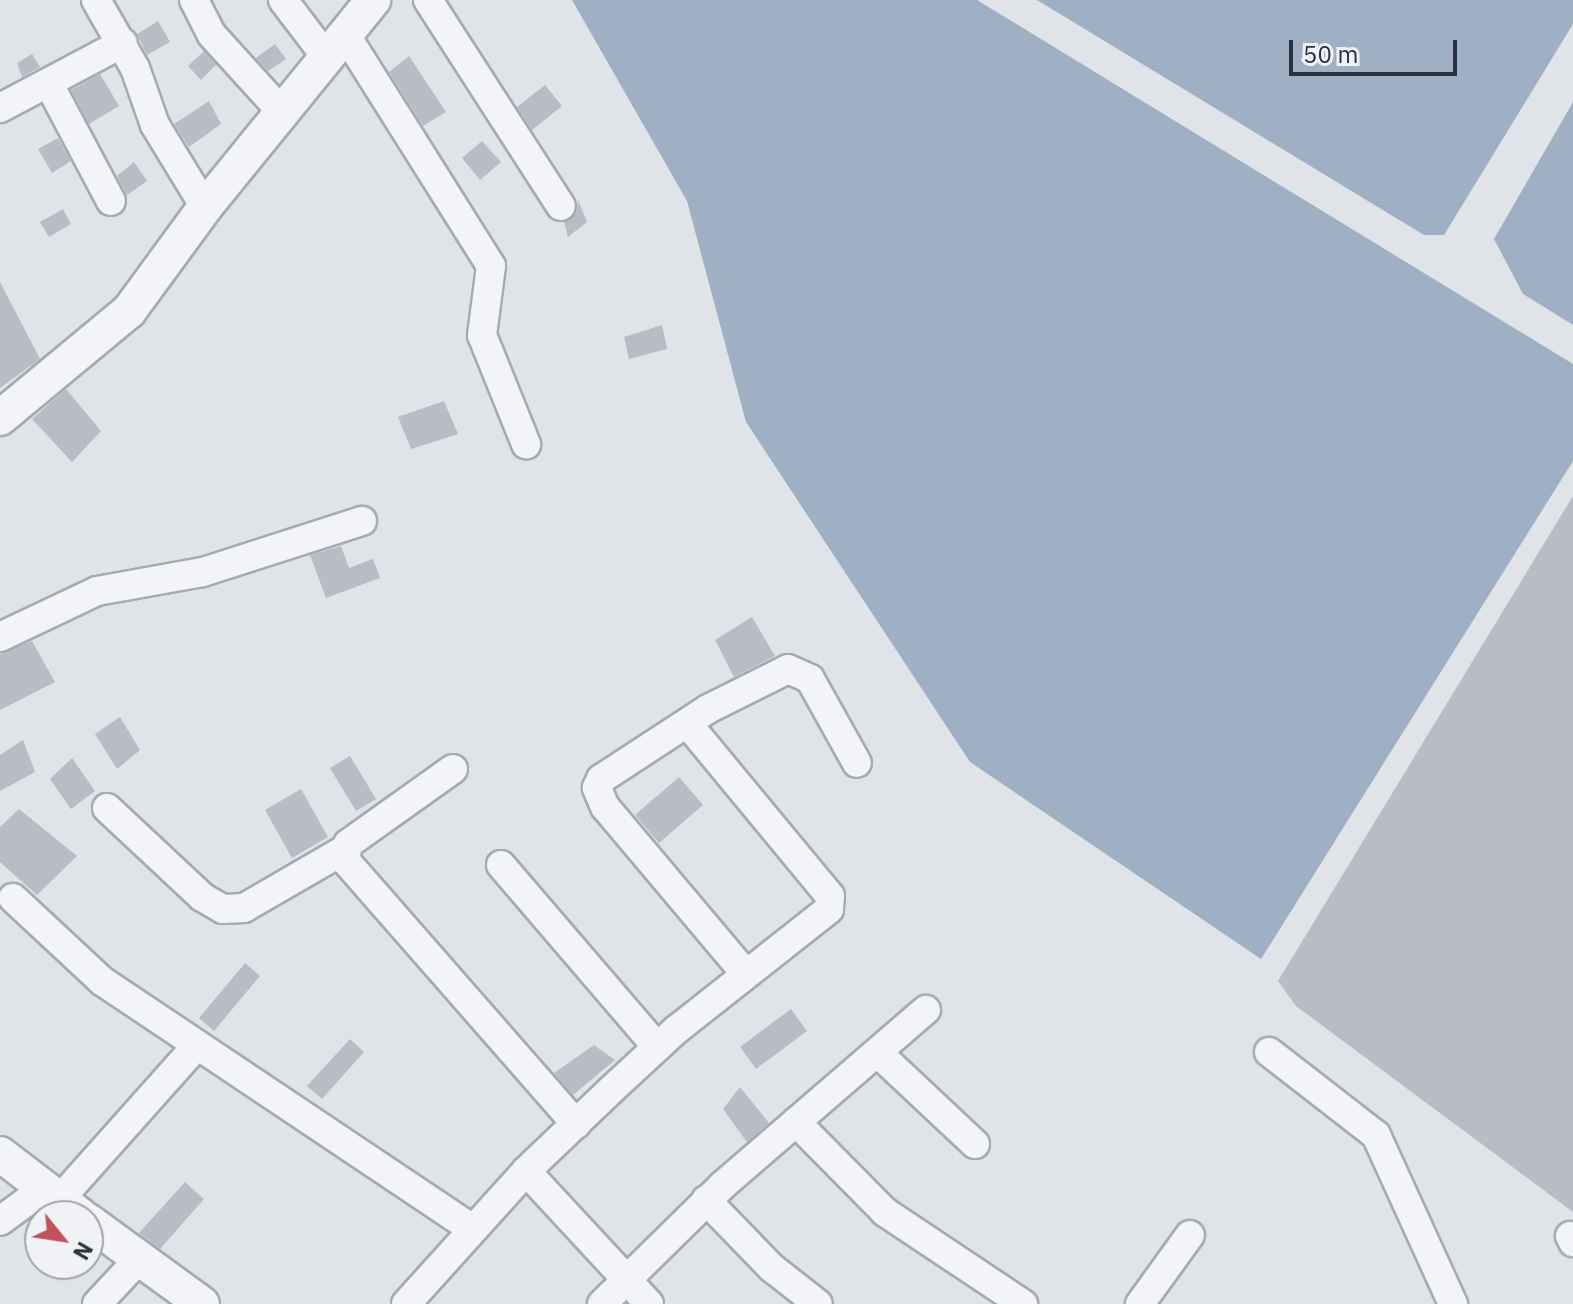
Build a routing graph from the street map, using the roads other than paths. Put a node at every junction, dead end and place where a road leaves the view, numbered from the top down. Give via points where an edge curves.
1 (96, 0) edge
2 (194, 0) edge
3 (283, 0) edge
4 (428, 0) edge
5 (350, 22) edge
6 (123, 43) junction
7 (50, 86) junction
8 (0, 108) edge
9 (284, 114) junction
10 (111, 201) dead end
11 (561, 206) dead end
12 (205, 207) junction
13 (0, 418) edge
14 (526, 444) dead end
15 (362, 521) dead end
16 (0, 637) edge
17 (687, 723) junction
18 (857, 763) dead end
19 (453, 769) dead end
20 (107, 808) dead end
21 (344, 850) junction
22 (501, 865) dead end
23 (13, 898) dead end
24 (745, 973) junction
25 (926, 1010) dead end
26 (197, 1045) junction
27 (657, 1047) junction
28 (1269, 1052) dead end
29 (878, 1053) junction
30 (796, 1122) junction
31 (576, 1124) junction
32 (975, 1144) dead end
33 (0, 1154) edge
34 (526, 1171) junction
35 (61, 1200) edge
36 (63, 1200) edge
37 (706, 1200) junction
38 (24, 1213) edge
39 (0, 1221) edge
40 (471, 1228) junction
41 (104, 1233) edge
42 (1190, 1235) dead end
43 (138, 1260) junction
44 (625, 1280) junction
45 (97, 1304) edge
46 (202, 1304) edge
47 (406, 1304) edge
48 (602, 1304) edge
49 (649, 1304) edge
50 (818, 1304) edge
51 (1023, 1304) edge
52 (1140, 1304) edge
53 (1453, 1304) edge

1 - 6 street
2 - 9 street via 212,35
3 - 5 street
4 - 11 street
5 - 9 street
5 - 14 street via 491,266 482,335
6 - 7 street
6 - 12 street via 155,125
7 - 8 street
7 - 10 street
9 - 12 street
12 - 13 street via 117,325
15 - 16 street via 203,572 97,591
17 - 18 street via 751,684 796,669 810,679
17 - 24 street via 830,896 829,909
17 - 24 street via 606,771 599,799
19 - 21 street via 371,824
20 - 21 street via 202,897 223,909 244,908
21 - 31 street via 345,860 385,909
22 - 27 street
23 - 26 street via 102,981
24 - 27 street
25 - 29 street
26 - 36 street
26 - 40 street
27 - 31 street
28 - 53 street via 1376,1135
29 - 30 street
29 - 32 street
30 - 37 street
30 - 51 street via 885,1212
31 - 34 street
33 - 35 street
34 - 40 street
34 - 44 street
37 - 44 street
37 - 50 street via 772,1268
38 - 39 street
40 - 47 street
41 - 43 street
42 - 52 street
43 - 45 street
43 - 46 street
44 - 48 street
44 - 49 street

